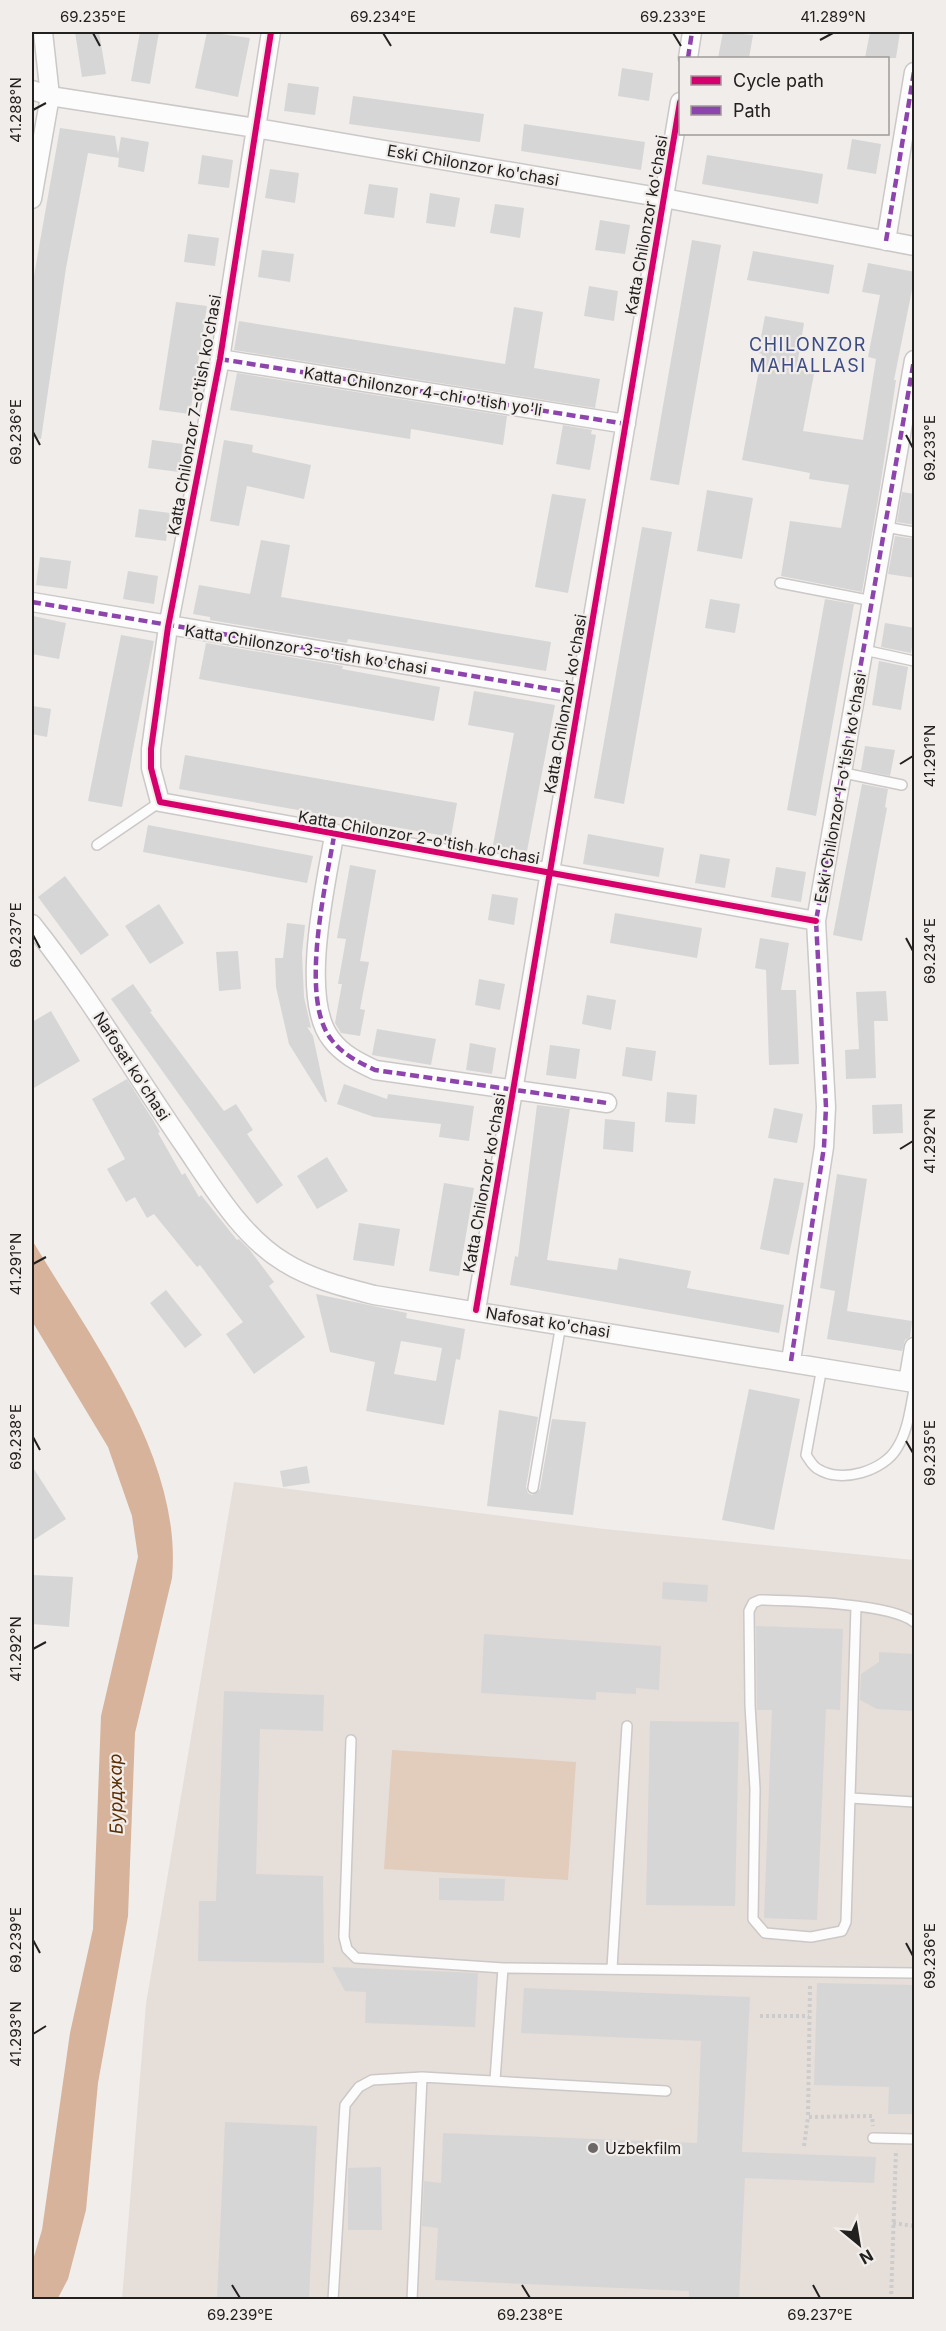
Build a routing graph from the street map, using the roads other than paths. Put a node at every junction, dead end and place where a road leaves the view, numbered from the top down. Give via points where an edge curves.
1 (43, 32) edge
2 (270, 32) edge
3 (693, 32) edge
4 (688, 57) edge
5 (915, 72) edge
6 (32, 90) edge
7 (50, 96) junction
8 (679, 113) edge
9 (256, 128) junction
10 (34, 172) edge
11 (664, 198) junction
12 (32, 199) edge
13 (886, 241) junction
14 (915, 246) edge
15 (220, 359) junction
16 (915, 360) edge
17 (912, 395) edge
18 (626, 424) junction
19 (885, 527) junction
20 (915, 532) edge
21 (780, 583) dead end
22 (873, 601) junction
23 (32, 602) edge
24 (168, 627) junction
25 (864, 651) junction
26 (915, 661) edge
27 (580, 694) junction
28 (844, 773) junction
29 (902, 785) dead end
30 (160, 802) junction
31 (334, 836) junction
32 (97, 845) dead end
33 (550, 874) junction
34 (816, 921) junction
35 (32, 924) edge
36 (513, 1090) junction
37 (607, 1103) dead end
38 (476, 1310) junction
39 (561, 1324) junction
40 (915, 1347) edge
41 (790, 1361) junction
42 (822, 1367) junction
43 (912, 1385) edge
44 (532, 1488) dead end
45 (855, 1607) junction
46 (915, 1622) edge
47 (627, 1726) dead end
48 (351, 1740) dead end
49 (851, 1798) junction
50 (915, 1802) edge
51 (503, 1968) junction
52 (612, 1968) junction
53 (915, 1973) edge
54 (422, 2077) junction
55 (495, 2080) junction
56 (666, 2091) dead end
57 (873, 2138) road end
58 (915, 2139) edge
59 (333, 2300) edge
60 (412, 2300) edge

1 - 7 street
2 - 9 street, Katta Chilonzor 7-o'tish ko'chasi
3 - 4 street
5 - 13 street
6 - 7 street, Eski Chilonzor ko'chasi
7 - 9 street, Eski Chilonzor ko'chasi
7 - 10 street
8 - 11 street, Katta Chilonzor ko'chasi
9 - 11 street, Eski Chilonzor ko'chasi
9 - 15 street, Katta Chilonzor 7-o'tish ko'chasi
10 - 12 street
11 - 13 street, Eski Chilonzor ko'chasi
11 - 18 street, Katta Chilonzor ko'chasi
13 - 14 street, Eski Chilonzor ko'chasi
15 - 18 street, Katta Chilonzor 4-chi o'tish yo'li
15 - 24 street, Katta Chilonzor 7-o'tish ko'chasi
16 - 17 street, Eski Chilonzor 1-o'tish ko'chasi
17 - 19 street, Eski Chilonzor 1-o'tish ko'chasi
18 - 27 street, Katta Chilonzor ko'chasi
19 - 20 lane
19 - 22 street, Eski Chilonzor 1-o'tish ko'chasi
21 - 22 lane
22 - 25 street, Eski Chilonzor 1-o'tish ko'chasi
23 - 24 street, Katta Chilonzor 3-o'tish ko'chasi
24 - 27 street, Katta Chilonzor 3-o'tish ko'chasi
24 - 30 street, Katta Chilonzor 7-o'tish ko'chasi via 151,749 151,768
25 - 26 lane
25 - 28 street, Eski Chilonzor 1-o'tish ko'chasi
27 - 33 street, Katta Chilonzor ko'chasi
28 - 29 lane
28 - 34 street, Eski Chilonzor 1-o'tish ko'chasi
30 - 31 street, Katta Chilonzor 2-o'tish ko'chasi
30 - 32 lane
31 - 33 street, Katta Chilonzor 2-o'tish ko'chasi
31 - 36 street via 317,951 319,1011 330,1038 352,1059 375,1070
33 - 34 street, Katta Chilonzor 2-o'tish ko'chasi
33 - 36 street, Katta Chilonzor ko'chasi
34 - 41 street, Eski Chilonzor 1-o'tish ko'chasi via 826,1107 824,1147
35 - 38 street, Nafosat ko'chasi via 74,977 219,1195 252,1234 284,1262 333,1285
36 - 37 street
36 - 38 street, Katta Chilonzor ko'chasi
38 - 39 street, Nafosat ko'chasi
39 - 41 street, Nafosat ko'chasi
39 - 44 lane
40 - 43 street
41 - 42 street, Nafosat ko'chasi
42 - 43 street, Nafosat ko'chasi
42 - 43 lane via 806,1455 818,1470 845,1476 871,1471 896,1450 904,1432
45 - 46 lane via 906,1615
45 - 49 lane
45 - 49 lane via 760,1600 749,1611 755,1789 753,1919 765,1933 811,1937 842,1931 846,1922
47 - 52 lane
48 - 51 lane via 344,1937 347,1949 356,1958
49 - 50 lane
51 - 52 lane
51 - 55 lane
52 - 53 lane
54 - 55 lane
54 - 59 lane via 372,2080 359,2087 345,2105
54 - 60 lane
55 - 56 lane
57 - 58 lane

